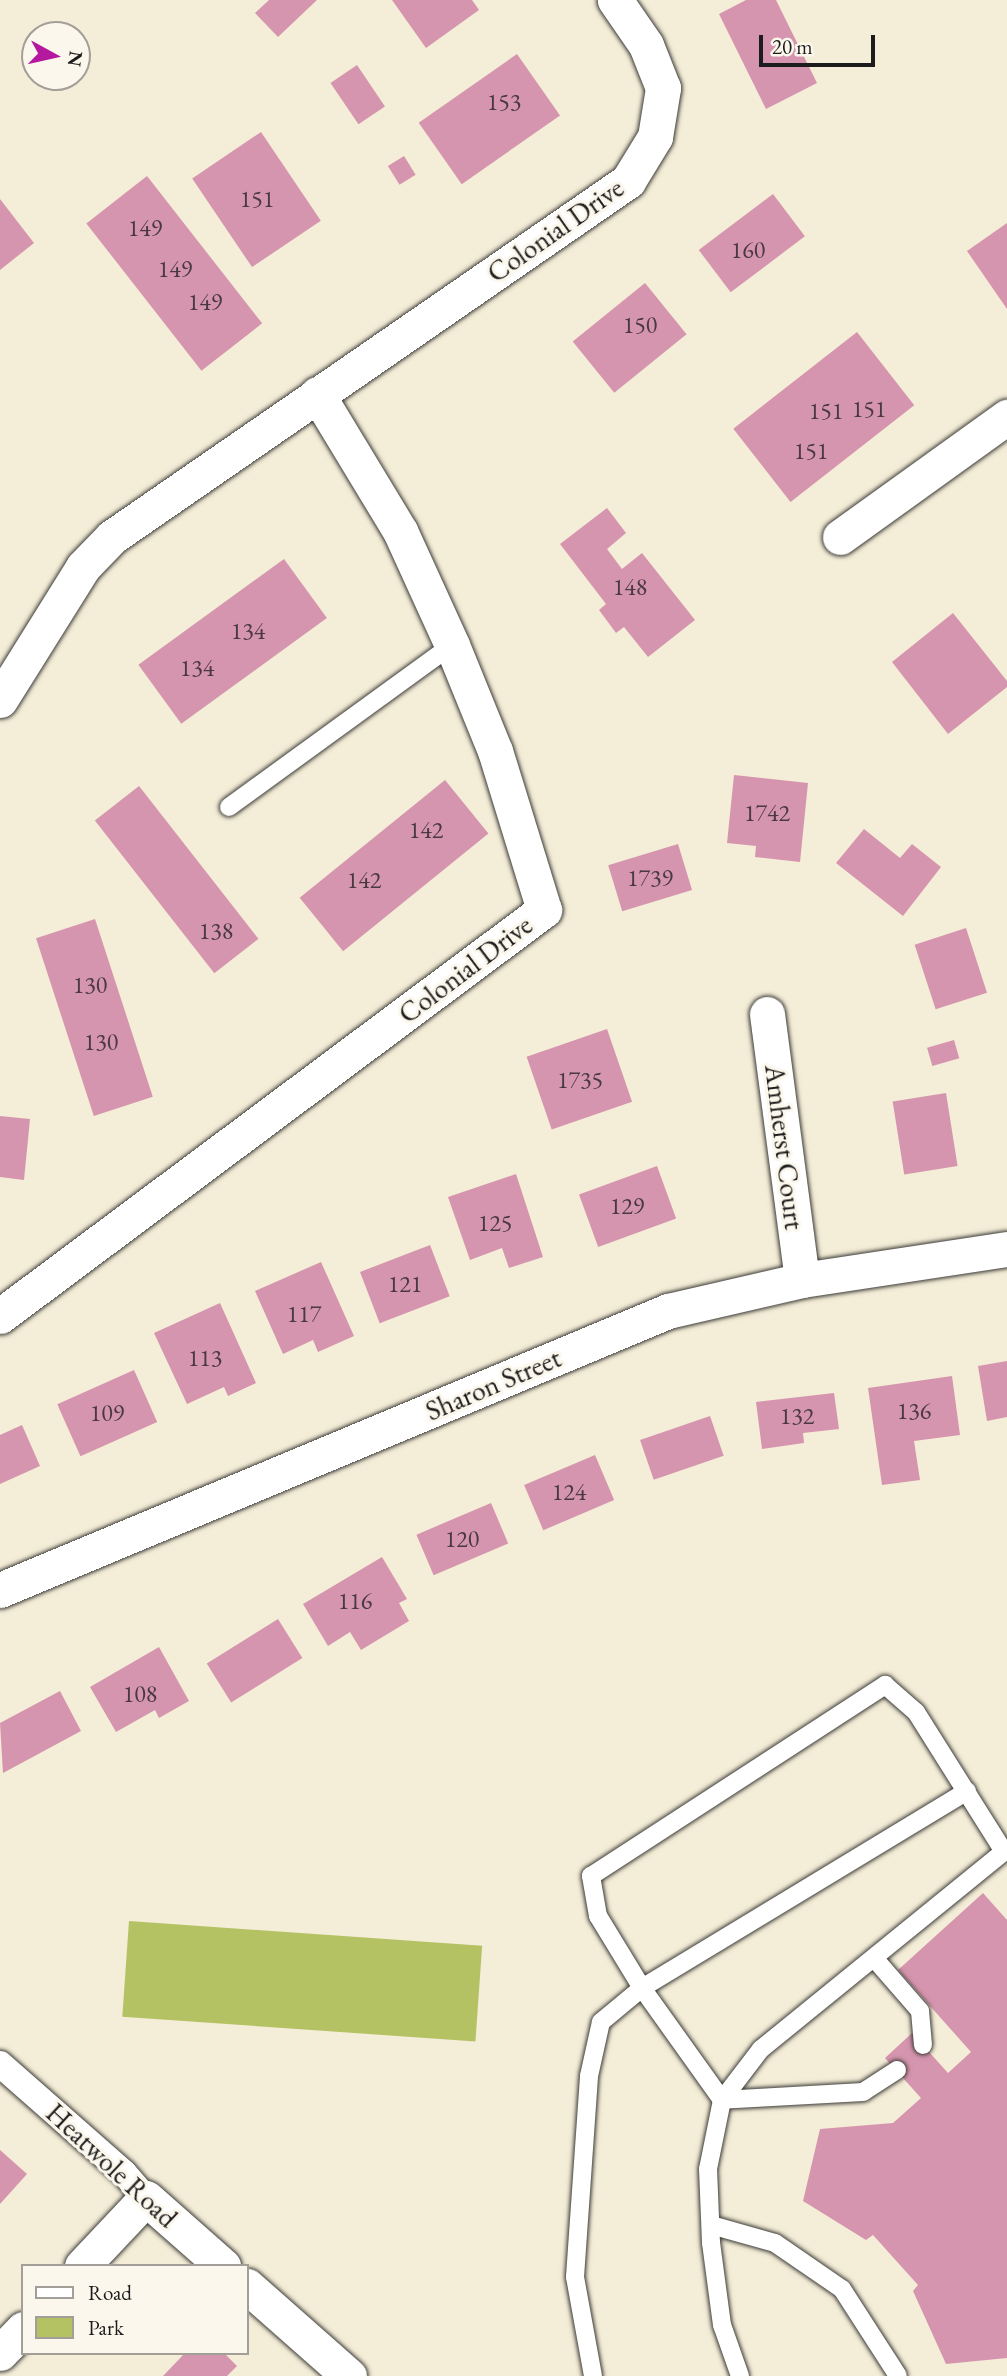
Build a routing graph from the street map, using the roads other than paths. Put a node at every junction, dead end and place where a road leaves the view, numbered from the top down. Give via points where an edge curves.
1 (615, 0) edge
2 (317, 394) junction
3 (1007, 417) edge
4 (840, 537) dead end
5 (452, 645) junction
6 (0, 700) edge
7 (229, 807) dead end
8 (768, 1014) dead end
9 (1007, 1249) edge
10 (802, 1280) junction
11 (0, 1316) edge
12 (0, 1590) edge
13 (967, 1791) junction
14 (1005, 1849) edge
15 (874, 1958) junction
16 (642, 1988) junction
17 (923, 2045) dead end
18 (0, 2064) edge
19 (897, 2070) dead end
20 (722, 2100) junction
21 (146, 2198) junction
22 (710, 2225) junction
23 (84, 2264) edge
24 (221, 2264) edge
25 (248, 2287) edge
26 (21, 2331) edge
27 (0, 2353) edge
28 (349, 2376) edge
29 (593, 2376) edge
30 (740, 2376) edge
31 (898, 2376) edge

1 - 2 street, Colonial Drive via 646,46 663,88 655,137 628,181
2 - 5 street, Colonial Drive via 400,531
2 - 6 street, Colonial Drive via 112,537 69,588
3 - 4 street
5 - 7 lane
5 - 11 street, Colonial Drive via 495,751 544,910
8 - 10 street, Amherst Court
9 - 10 street, Sharon Street
10 - 12 street, Sharon Street via 668,1311
13 - 14 lane
13 - 16 lane
13 - 16 lane via 916,1712 885,1685 591,1876 598,1916
14 - 15 lane
15 - 17 lane via 920,2011
15 - 20 lane via 761,2049
16 - 20 lane
16 - 29 lane via 601,2022 589,2076 575,2277
18 - 21 street, Heatwole Road via 124,2173
19 - 20 lane via 863,2092
20 - 22 lane via 708,2169
21 - 23 street
21 - 24 street, Heatwole Road
22 - 30 lane via 722,2325
22 - 31 lane via 775,2243 842,2289
25 - 28 street
26 - 27 street

